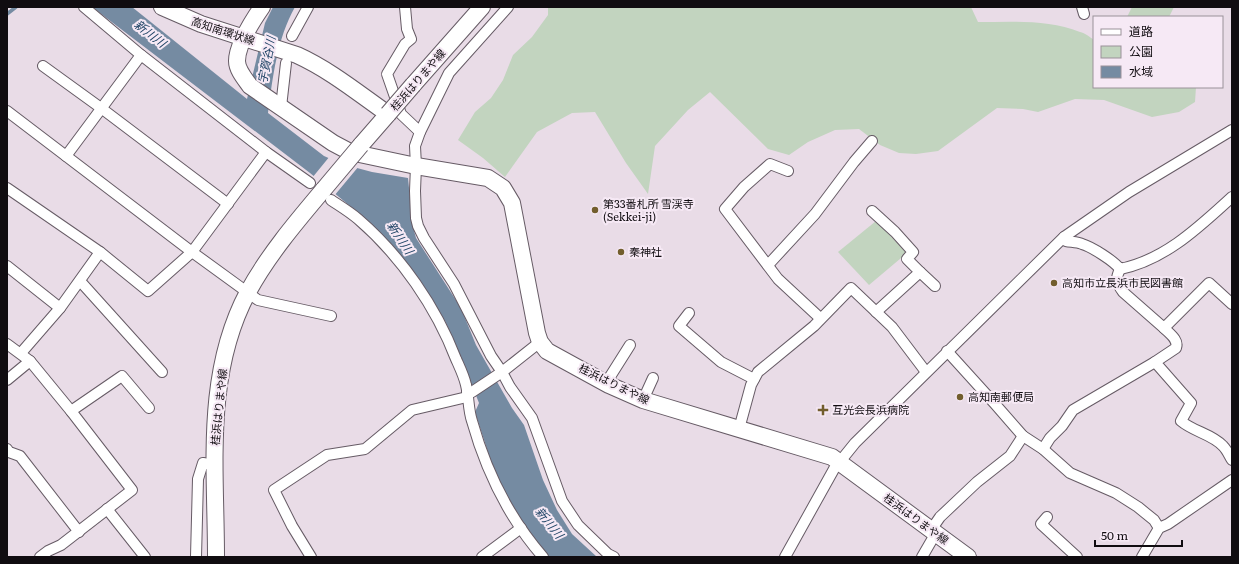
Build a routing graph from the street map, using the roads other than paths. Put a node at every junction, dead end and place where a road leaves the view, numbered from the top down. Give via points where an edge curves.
1 (84, 7) edge
2 (162, 7) edge
3 (262, 7) edge
4 (308, 7) edge
5 (405, 7) edge
6 (482, 7) edge
7 (508, 7) edge
8 (292, 36) dead end
9 (251, 40) junction
10 (141, 55) junction
11 (286, 57) junction
12 (43, 66) dead end
13 (277, 104) junction
14 (101, 108) junction
15 (7, 111) edge
16 (388, 114) junction
17 (1232, 130) edge
18 (420, 132) junction
19 (872, 141) dead end
20 (266, 152) junction
21 (66, 156) junction
22 (416, 166) junction
23 (788, 171) dead end
24 (7, 188) edge
25 (321, 190) junction
26 (1232, 197) edge
27 (228, 204) junction
28 (872, 211) dead end
29 (1064, 237) junction
30 (100, 252) junction
31 (192, 252) junction
32 (768, 265) junction
33 (7, 266) edge
34 (1120, 269) junction
35 (920, 272) junction
36 (80, 281) junction
37 (935, 286) dead end
38 (248, 293) junction
39 (1232, 304) edge
40 (60, 308) junction
41 (876, 312) junction
42 (690, 314) dead end
43 (331, 316) dead end
44 (820, 318) junction
45 (1164, 328) junction
46 (540, 342) junction
47 (7, 344) edge
48 (630, 346) dead end
49 (947, 351) junction
50 (21, 353) junction
51 (30, 361) junction
52 (1155, 362) junction
53 (162, 372) dead end
54 (926, 372) junction
55 (500, 373) junction
56 (653, 378) dead end
57 (754, 379) junction
58 (7, 380) edge
59 (606, 383) junction
60 (469, 394) junction
61 (643, 400) junction
62 (148, 408) dead end
63 (71, 411) junction
64 (739, 429) junction
65 (1023, 436) junction
66 (7, 449) edge
67 (1043, 449) junction
68 (1232, 460) edge
69 (839, 462) junction
70 (214, 465) junction
71 (1232, 480) edge
72 (107, 509) junction
73 (1047, 517) dead end
74 (520, 528) junction
75 (1159, 528) junction
76 (931, 530) junction
77 (79, 532) junction
78 (40, 557) edge
79 (145, 557) edge
80 (196, 557) edge
81 (216, 557) edge
82 (311, 557) edge
83 (482, 557) edge
84 (543, 557) edge
85 (614, 557) edge
86 (785, 557) edge
87 (922, 557) edge
88 (968, 557) edge
89 (1078, 557) edge
90 (1142, 557) edge

1 - 10 street
2 - 9 main road, 高知南環状線 via 201,24
3 - 9 main road via 252,21
4 - 8 street
5 - 18 street via 407,29 411,39 404,44 388,74 402,114
6 - 16 main road, 桂浜はりまや線, bridge
7 - 18 street via 449,73
9 - 11 main road, 高知南環状線
9 - 13 main road via 238,50 237,62 250,86
10 - 14 street
10 - 20 street
11 - 13 street
11 - 16 main road, 高知南環状線 via 309,61 336,76
12 - 14 street
13 - 22 main road via 333,144 350,152
14 - 21 street
14 - 27 street
15 - 21 street
16 - 25 main road, 桂浜はりまや線, bridge
17 - 29 street via 1129,192
18 - 22 street via 415,146
19 - 32 street via 815,214
20 - 25 street
20 - 27 street
21 - 31 street
22 - 46 main road via 488,178 508,194 512,202
22 - 55 street via 418,226 454,284
23 - 32 street via 770,164 744,187 725,209
24 - 30 street
25 - 38 main road, 桂浜はりまや線
25 - 60 street via 357,218 397,259 426,299 447,335
26 - 34 street via 1166,252
27 - 31 street
28 - 35 street via 913,252 907,259
29 - 34 street via 1066,241 1082,243 1115,263
29 - 49 street
30 - 31 street via 148,291
30 - 36 street
31 - 38 street
32 - 44 street via 787,288
33 - 40 street
34 - 45 street via 1116,278 1123,292
35 - 37 street
35 - 41 street
36 - 40 street
36 - 53 street
38 - 43 street via 258,300
38 - 70 main road, 桂浜はりまや線 via 231,332 218,386
39 - 45 street via 1209,284
40 - 50 street
41 - 44 street via 851,288
41 - 54 street via 892,327
42 - 57 street via 679,326 721,362
44 - 57 street via 814,326 758,372
45 - 52 street via 1177,345
46 - 55 street
46 - 59 main road, 桂浜はりまや線 via 547,351
47 - 50 street
48 - 59 street
49 - 54 street
49 - 65 street
50 - 51 street
51 - 58 street
51 - 63 street
52 - 67 street via 1074,410
52 - 68 street via 1191,403 1181,421 1216,440
54 - 69 street
55 - 60 street
55 - 85 street via 532,418 562,501 578,525
56 - 61 street
57 - 64 street
59 - 61 main road, 桂浜はりまや線
60 - 74 street via 471,419 480,448 500,496
60 - 82 street via 412,410 365,449 327,456 274,490
61 - 64 main road, 桂浜はりまや線
62 - 63 street via 122,376
63 - 72 street via 132,490
64 - 69 main road, 桂浜はりまや線 via 828,454
65 - 67 street
65 - 76 street via 1010,456 977,482 940,517
66 - 77 street via 20,456
67 - 75 street via 1070,474 1116,493 1138,507 1154,520
69 - 76 main road, 桂浜はりまや線
69 - 86 street
70 - 80 street via 203,464 198,479
70 - 81 main road, 桂浜はりまや線
71 - 75 street
72 - 77 street
72 - 79 street
73 - 89 street via 1040,524
74 - 83 street
74 - 84 street
75 - 90 street
76 - 87 street via 933,538
76 - 88 main road, 桂浜はりまや線
77 - 78 street

